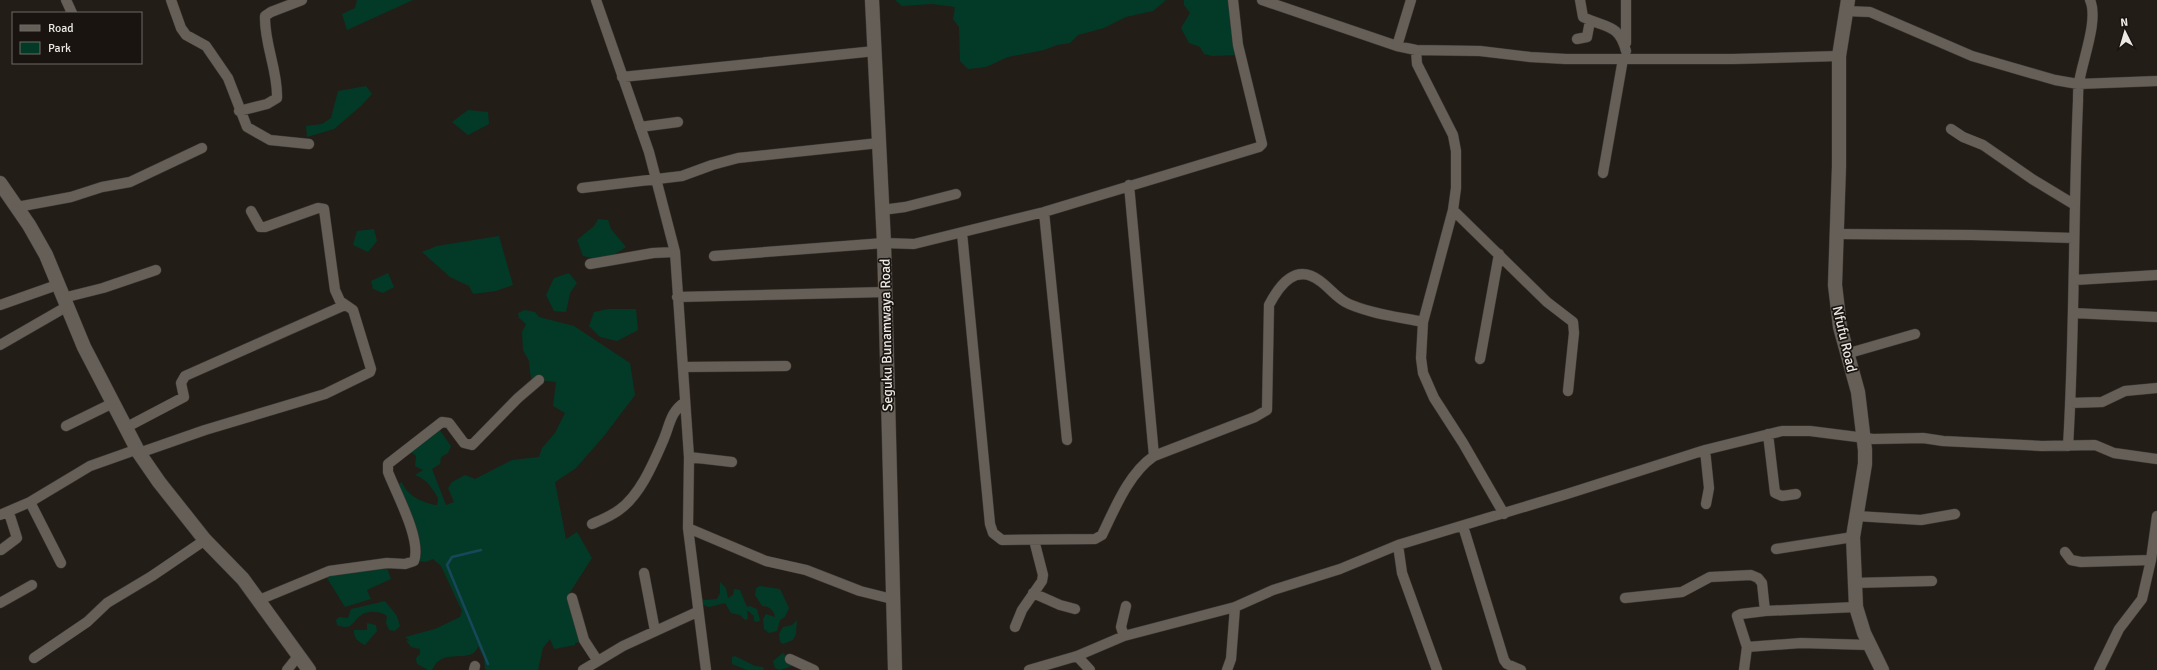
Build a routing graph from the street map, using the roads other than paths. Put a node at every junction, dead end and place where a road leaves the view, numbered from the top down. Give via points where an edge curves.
1 (66, 0) edge
2 (171, 0) edge
3 (302, 0) edge
4 (596, 0) edge
5 (872, 0) edge
6 (1233, 0) edge
7 (1262, 0) edge
8 (1411, 0) edge
9 (1580, 0) edge
10 (1626, 0) edge
11 (2090, 0) edge
12 (1846, 5) edge
13 (72, 12) edge
14 (1590, 21) junction
15 (1577, 39) dead end
16 (1397, 46) junction
17 (1416, 50) junction
18 (875, 51) junction
19 (1625, 56) junction
20 (1839, 56) junction
21 (622, 77) junction
22 (2157, 81) edge
23 (2078, 84) junction
24 (240, 110) junction
25 (678, 122) dead end
26 (640, 127) junction
27 (1951, 129) dead end
28 (879, 142) junction
29 (309, 144) dead end
30 (202, 148) dead end
31 (1603, 173) dead end
32 (656, 179) junction
33 (0, 183) edge
34 (1129, 185) junction
35 (582, 188) dead end
36 (956, 194) dead end
37 (2074, 204) junction
38 (17, 207) junction
39 (882, 210) junction
40 (1453, 210) junction
41 (251, 211) dead end
42 (1044, 212) junction
43 (962, 233) junction
44 (1837, 234) junction
45 (2074, 238) junction
46 (884, 243) junction
47 (676, 252) junction
48 (1498, 254) junction
49 (714, 256) dead end
50 (590, 264) dead end
51 (156, 270) dead end
52 (2157, 275) edge
53 (2075, 280) junction
54 (885, 292) junction
55 (62, 297) junction
56 (677, 297) junction
57 (0, 305) edge
58 (345, 306) junction
59 (2073, 313) junction
60 (2157, 317) edge
61 (1423, 322) junction
62 (1915, 334) dead end
63 (0, 345) edge
64 (1846, 354) junction
65 (1480, 359) dead end
66 (786, 366) dead end
67 (683, 367) junction
68 (539, 380) dead end
69 (2157, 388) edge
70 (1568, 390) dead end
71 (686, 402) junction
72 (113, 403) junction
73 (2070, 403) junction
74 (66, 426) dead end
75 (125, 428) junction
76 (1768, 434) junction
77 (1863, 438) junction
78 (1067, 440) dead end
79 (2068, 446) junction
80 (1704, 450) junction
81 (139, 451) junction
82 (1154, 456) junction
83 (689, 457) junction
84 (2157, 459) edge
85 (732, 462) dead end
86 (1796, 494) dead end
87 (30, 502) junction
88 (1706, 504) dead end
89 (5, 514) edge
90 (1504, 514) junction
91 (1955, 514) dead end
92 (1856, 516) junction
93 (2157, 516) edge
94 (592, 524) dead end
95 (1463, 526) junction
96 (688, 528) junction
97 (1853, 537) junction
98 (205, 540) junction
99 (1034, 540) junction
100 (1398, 545) junction
101 (1776, 549) dead end
102 (1, 550) dead end
103 (2065, 552) dead end
104 (2151, 560) junction
105 (61, 563) dead end
106 (644, 573) dead end
107 (1932, 581) dead end
108 (1853, 583) junction
109 (32, 585) dead end
110 (1034, 593) junction
111 (572, 598) dead end
112 (1625, 598) dead end
113 (892, 599) junction
114 (259, 600) junction
115 (0, 603) edge
116 (1126, 606) dead end
117 (1235, 607) junction
118 (1856, 607) junction
119 (1075, 609) dead end
120 (1765, 611) junction
121 (697, 612) junction
122 (1015, 627) dead end
123 (655, 631) junction
124 (1124, 636) junction
125 (1869, 645) junction
126 (1746, 647) junction
127 (299, 655) junction
128 (1077, 656) junction
129 (34, 658) dead end
130 (790, 659) dead end
131 (597, 660) junction
132 (287, 670) edge
133 (309, 670) edge
134 (583, 670) edge
135 (706, 670) edge
136 (814, 670) edge
137 (895, 670) edge
138 (1029, 670) edge
139 (1090, 670) edge
140 (1227, 670) edge
141 (1437, 670) edge
142 (1521, 670) edge
143 (1744, 670) edge
144 (1882, 670) edge
145 (2099, 670) edge

1 - 13 street
2 - 24 street via 186,35 206,46 228,78
3 - 24 street via 265,16 277,98 267,104
4 - 21 street
5 - 18 street, Seguku Bunamwaya Road
6 - 34 street via 1238,45 1261,146
7 - 16 street
8 - 16 street
9 - 14 street via 1583,17
10 - 19 street
11 - 23 street via 2092,24
12 - 20 street, Nfufu Road
12 - 23 street via 1870,12 1972,56 2041,77
14 - 15 street via 1587,37
14 - 19 street via 1616,30 1623,37
16 - 17 street
17 - 19 street via 1480,51 1530,57
17 - 40 street via 1417,64 1455,143 1456,188
18 - 21 street
18 - 28 street, Seguku Bunamwaya Road
19 - 20 street
19 - 31 street
20 - 44 street, Nfufu Road
21 - 26 street
22 - 23 street
23 - 37 street
24 - 29 street via 247,127 270,140
25 - 26 street
26 - 32 street
27 - 37 street via 1983,145
28 - 32 street via 738,158 682,176
28 - 39 street, Seguku Bunamwaya Road
30 - 38 street via 130,182
32 - 35 street
32 - 47 street
33 - 38 street
34 - 42 street
34 - 82 street
36 - 39 street
37 - 45 street
38 - 55 street via 46,255
39 - 46 street, Seguku Bunamwaya Road
40 - 48 street
40 - 61 street
41 - 58 street via 260,227 265,227 318,208 324,209 335,290
42 - 43 street
42 - 78 street
43 - 46 street via 914,244
43 - 99 street via 990,524 993,533 1002,540
44 - 45 street via 1972,234
44 - 64 street, Nfufu Road via 1836,303
45 - 53 street
46 - 49 street
46 - 54 street, Seguku Bunamwaya Road
47 - 50 street via 653,253
47 - 56 street
48 - 65 street
48 - 70 street via 1547,302 1573,322
51 - 55 street via 117,284
52 - 53 street
53 - 59 street
54 - 56 street
54 - 113 street, Seguku Bunamwaya Road
55 - 57 street
55 - 63 street
55 - 72 street
56 - 67 street
58 - 75 street via 186,376 181,383 184,397
58 - 81 street via 353,310 371,365 370,372 325,394
59 - 60 street
59 - 73 street
61 - 82 street via 1348,304 1309,275 1297,274 1276,292 1269,305 1267,410
61 - 90 street via 1421,358 1428,386
62 - 64 street
64 - 77 street, Nfufu Road via 1858,392
66 - 67 street
67 - 71 street
68 - 114 street via 472,445 464,443 449,422 442,422 388,464 388,472 414,538 414,561 329,572
69 - 73 street via 2125,391 2102,402
71 - 83 street
71 - 94 street via 677,408 670,418 651,467 626,504
72 - 74 street
72 - 75 street
73 - 79 street
75 - 81 street
76 - 77 street via 1800,430
76 - 80 street
76 - 86 street via 1774,493 1782,496
77 - 79 street via 1923,438
77 - 92 street, Nfufu Road via 1865,464
79 - 84 street via 2095,445 2114,453
80 - 88 street via 1709,488
80 - 90 street
81 - 87 street via 90,466
81 - 98 street via 159,482
82 - 99 street via 1140,468 1102,534 1095,539
83 - 85 street
83 - 96 street
87 - 89 street
87 - 105 street
89 - 102 street via 17,538
90 - 95 street
91 - 92 street via 1921,520
92 - 97 street, Nfufu Road
93 - 104 street
95 - 100 street
95 - 142 street via 1504,660
96 - 113 street via 766,561 806,570 860,591
96 - 121 street
97 - 101 street
97 - 108 street, Nfufu Road
98 - 114 street via 243,579
98 - 129 street via 107,603 87,622
99 - 110 street via 1043,575
100 - 117 street via 1340,569 1273,590
100 - 141 street via 1402,573
103 - 104 street via 2072,560 2081,562
104 - 145 street via 2142,599 2119,629
106 - 123 street
107 - 108 street
108 - 118 street, Nfufu Road
109 - 115 street
110 - 119 street
110 - 122 street via 1022,610
111 - 131 street via 584,640
112 - 120 street via 1682,592 1710,577 1751,575 1762,583
113 - 137 street, Seguku Bunamwaya Road
114 - 127 street
116 - 124 street via 1121,627
117 - 124 street
117 - 140 street via 1231,659
118 - 120 street
118 - 125 street, Nfufu Road
120 - 126 street via 1737,616
121 - 123 street
121 - 135 street
123 - 131 street
124 - 128 street
125 - 126 street via 1801,643
125 - 144 street, Nfufu Road
126 - 143 street
127 - 132 street
127 - 133 street
128 - 138 street
128 - 139 street
130 - 136 street
131 - 134 street

